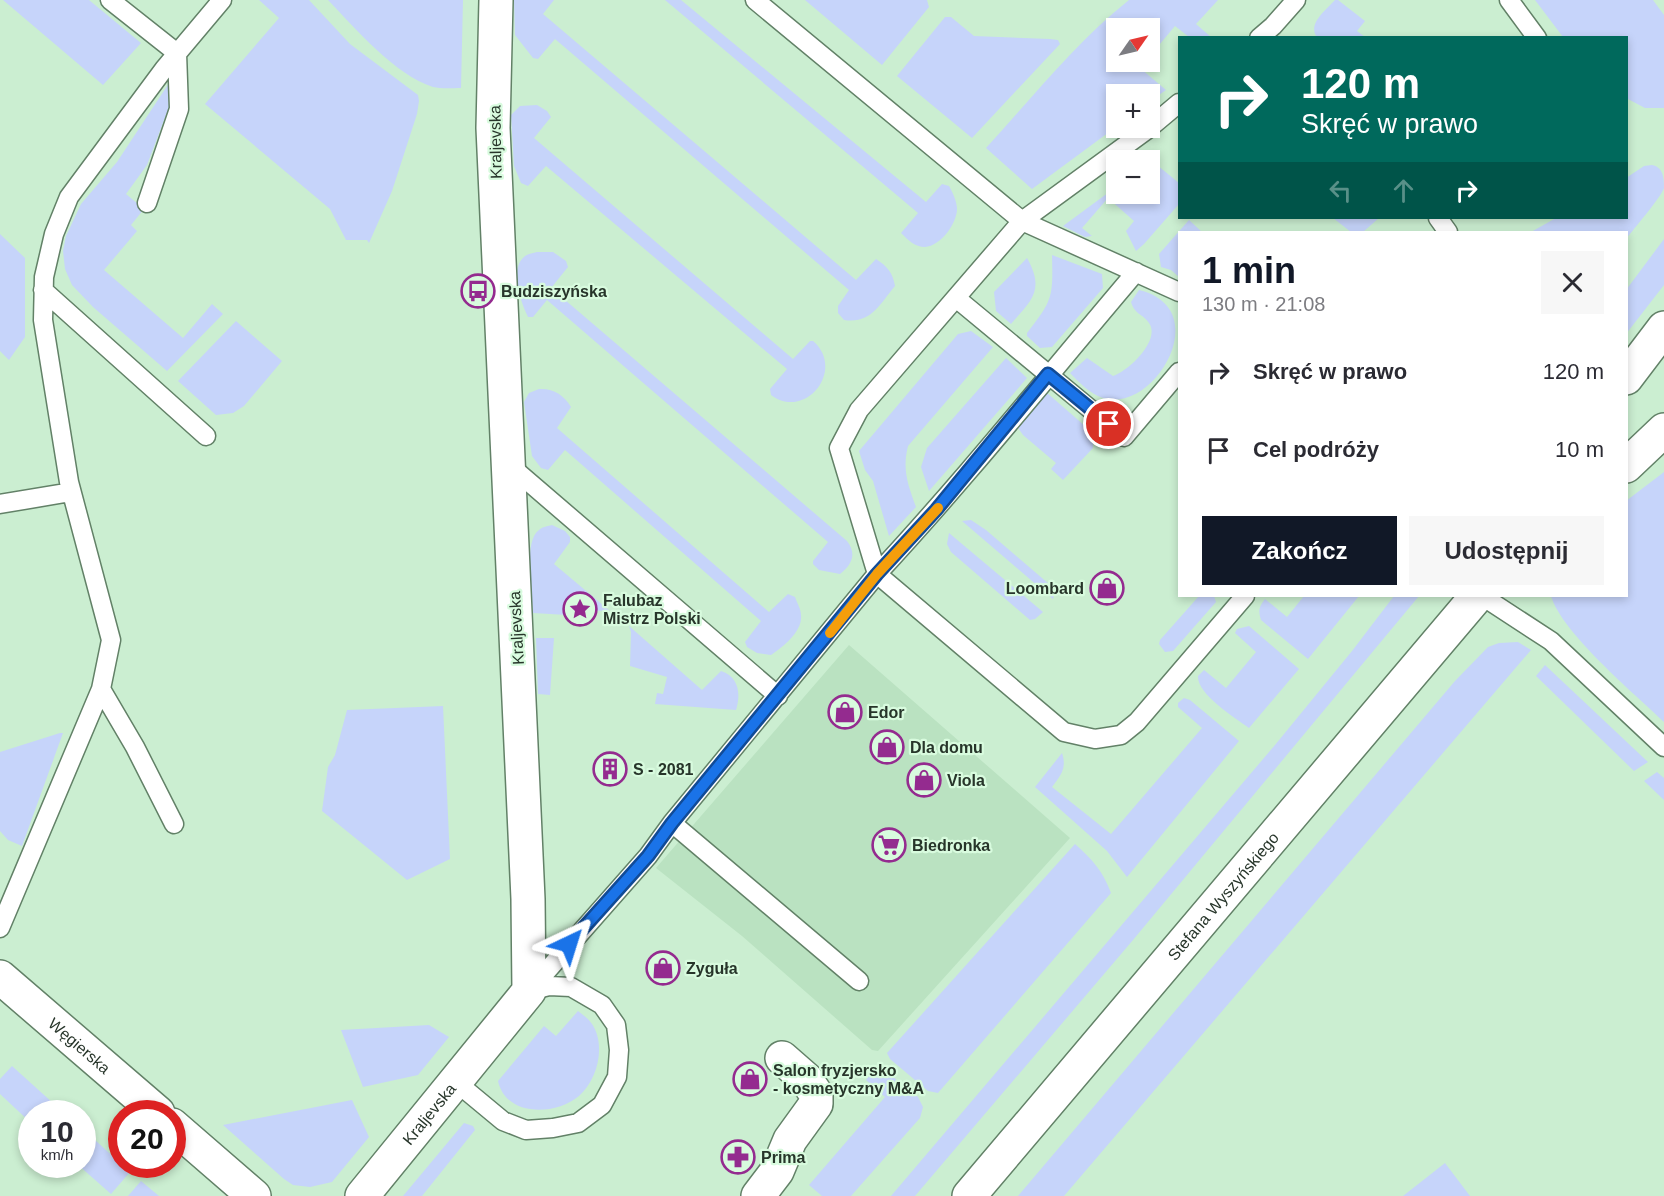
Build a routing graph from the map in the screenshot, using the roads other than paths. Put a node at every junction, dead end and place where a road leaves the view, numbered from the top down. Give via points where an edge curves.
1 (111, 0) edge
2 (222, 0) edge
3 (496, 0) edge
4 (755, 0) edge
5 (1296, 0) edge
6 (1509, 0) edge
7 (1271, 34) edge
8 (1536, 36) edge
9 (177, 53) junction
10 (1178, 105) edge
11 (147, 203) dead end
12 (1022, 221) junction
13 (1136, 272) junction
14 (43, 290) junction
15 (1178, 292) edge
16 (956, 298) junction
17 (1664, 328) edge
18 (1178, 373) edge
19 (1048, 374) junction
20 (1628, 375) edge
21 (1664, 430) edge
22 (206, 436) dead end
23 (508, 464) junction
24 (1628, 464) edge
25 (71, 492) junction
26 (0, 504) edge
27 (877, 574) junction
28 (1244, 597) edge
29 (1476, 597) edge
30 (1484, 597) edge
31 (101, 689) junction
32 (778, 696) junction
33 (1664, 747) edge
34 (672, 823) junction
35 (174, 824) dead end
36 (0, 928) edge
37 (0, 977) edge
38 (859, 981) dead end
39 (529, 991) junction
40 (782, 1058) dead end
41 (456, 1082) junction
42 (143, 1100) edge
43 (186, 1137) edge
44 (254, 1196) edge
45 (362, 1196) edge
46 (758, 1196) edge
47 (969, 1196) edge

1 - 9 lane
2 - 9 lane
3 - 23 street, Kraljevska via 493,128
4 - 12 lane
5 - 7 lane
6 - 8 lane
9 - 11 lane via 179,109
9 - 14 lane via 69,196 54,234
10 - 12 lane
12 - 13 lane
12 - 16 lane
13 - 15 lane
13 - 19 lane
14 - 22 lane
14 - 25 lane via 43,320
16 - 19 lane
16 - 27 lane via 859,410 839,448
17 - 20 street
18 - 19 lane via 1124,437
19 - 27 lane via 936,510
21 - 24 street
23 - 32 lane
23 - 39 street, Kraljevska via 528,887
25 - 26 lane
25 - 31 lane via 111,639
27 - 28 lane via 1064,732 1095,739 1121,735 1137,722
27 - 32 lane
29 - 47 street, Stefana Wyszyńskiego
30 - 33 lane via 1551,641
31 - 35 lane
31 - 36 lane
32 - 34 lane
34 - 38 lane
34 - 39 lane via 648,856
37 - 42 street, Węgierska
39 - 41 street, Kraljevska
39 - 41 lane via 549,986 571,987 602,1005 615,1025 619,1050 616,1077 602,1105 578,1123 526,1130 503,1121
40 - 46 street via 806,1079 816,1094 816,1104
41 - 45 street, Kraljevska
43 - 44 street

